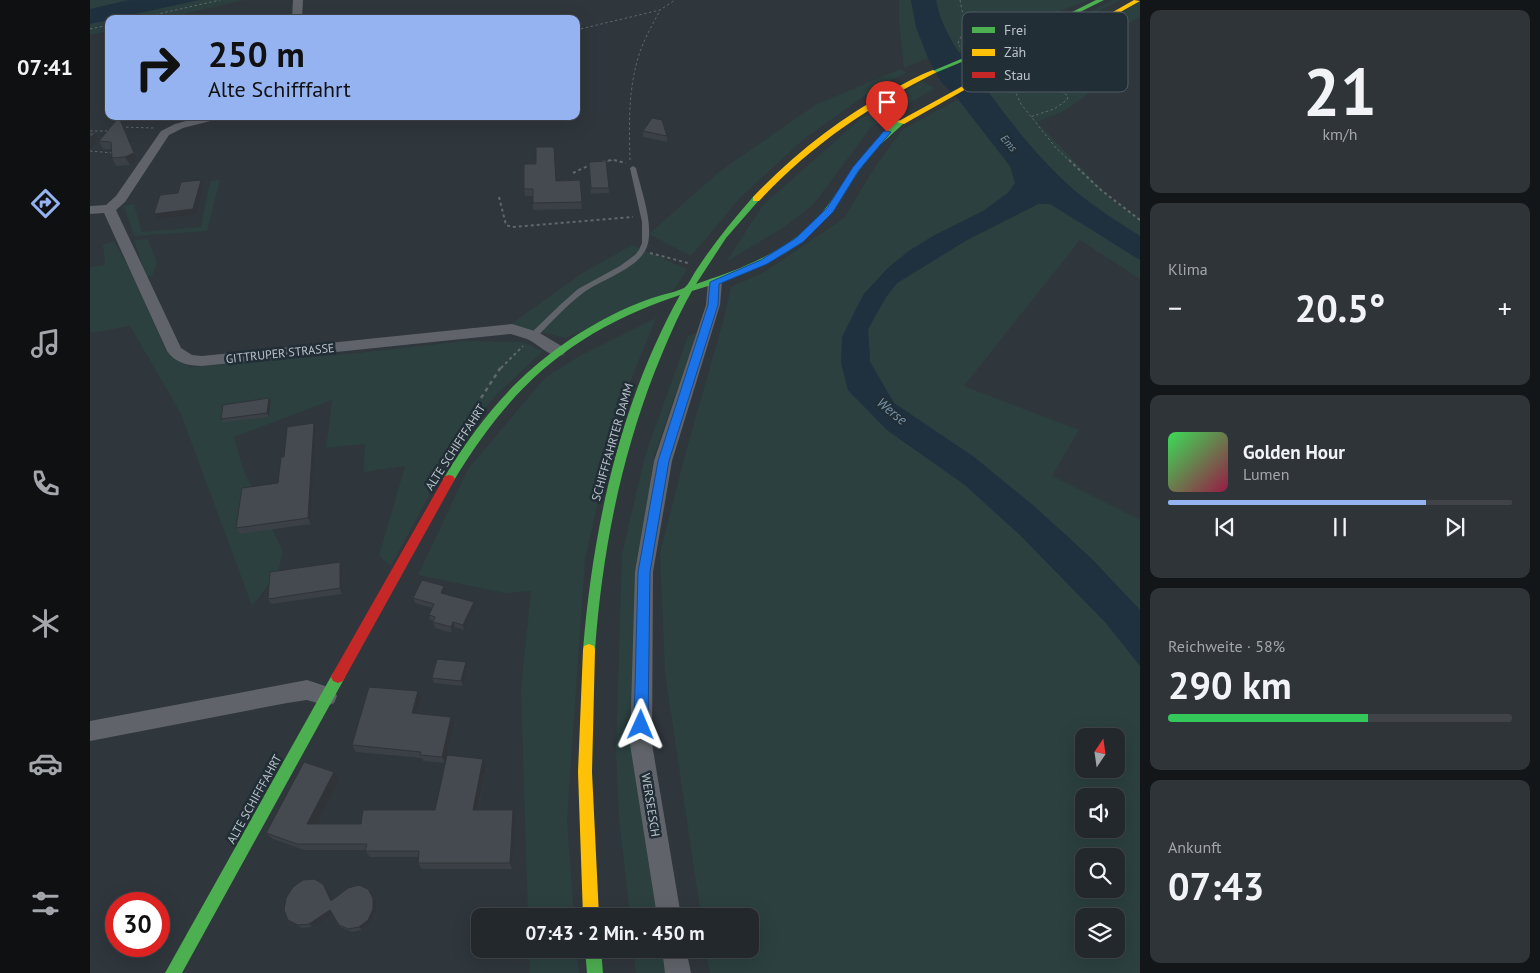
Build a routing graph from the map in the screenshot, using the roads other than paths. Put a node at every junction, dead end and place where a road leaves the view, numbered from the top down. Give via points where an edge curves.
1 (298, 0) edge
2 (1101, 0) edge
3 (1138, 0) edge
4 (1078, 12) edge
5 (1117, 12) edge
6 (297, 15) edge
7 (962, 61) edge
8 (962, 89) edge
9 (204, 120) edge
10 (633, 168) dead end
11 (110, 208) junction
12 (90, 210) edge
13 (642, 251) joint
14 (714, 282) junction
15 (533, 336) junction
16 (558, 351) junction
17 (327, 696) junction
18 (90, 731) edge
19 (591, 908) edge
20 (668, 908) edge
21 (594, 958) edge
22 (676, 958) edge
23 (174, 973) edge
24 (595, 973) edge
25 (678, 973) edge

1 - 6 street
2 - 4 main road, SCHIFFFAHRTER DAMM
3 - 5 main road, ALTE SCHIFFFAHRT
7 - 19 main road, SCHIFFFAHRTER DAMM via 868,106 788,165 750,204 708,257 667,328 645,378 627,430 606,515 591,623 585,724
8 - 14 main road, ALTE SCHIFFFAHRT via 887,132 870,149 830,210 800,240 764,262
9 - 11 street via 165,133 121,199
10 - 13 lane via 644,217 646,237
11 - 12 street
11 - 15 street, GITTRUPER STRASSE via 175,351 190,361 497,330 512,329
13 - 15 lane via 630,262 581,291
14 - 16 main road, ALTE SCHIFFFAHRT via 633,309
14 - 20 street, WERSEESCH via 713,305 663,461 644,572 641,744
15 - 16 street, GITTRUPER STRASSE
16 - 17 main road, ALTE SCHIFFFAHRT via 515,388 479,430
17 - 18 street via 307,690
17 - 23 main road, ALTE SCHIFFFAHRT
21 - 24 main road
22 - 25 street

